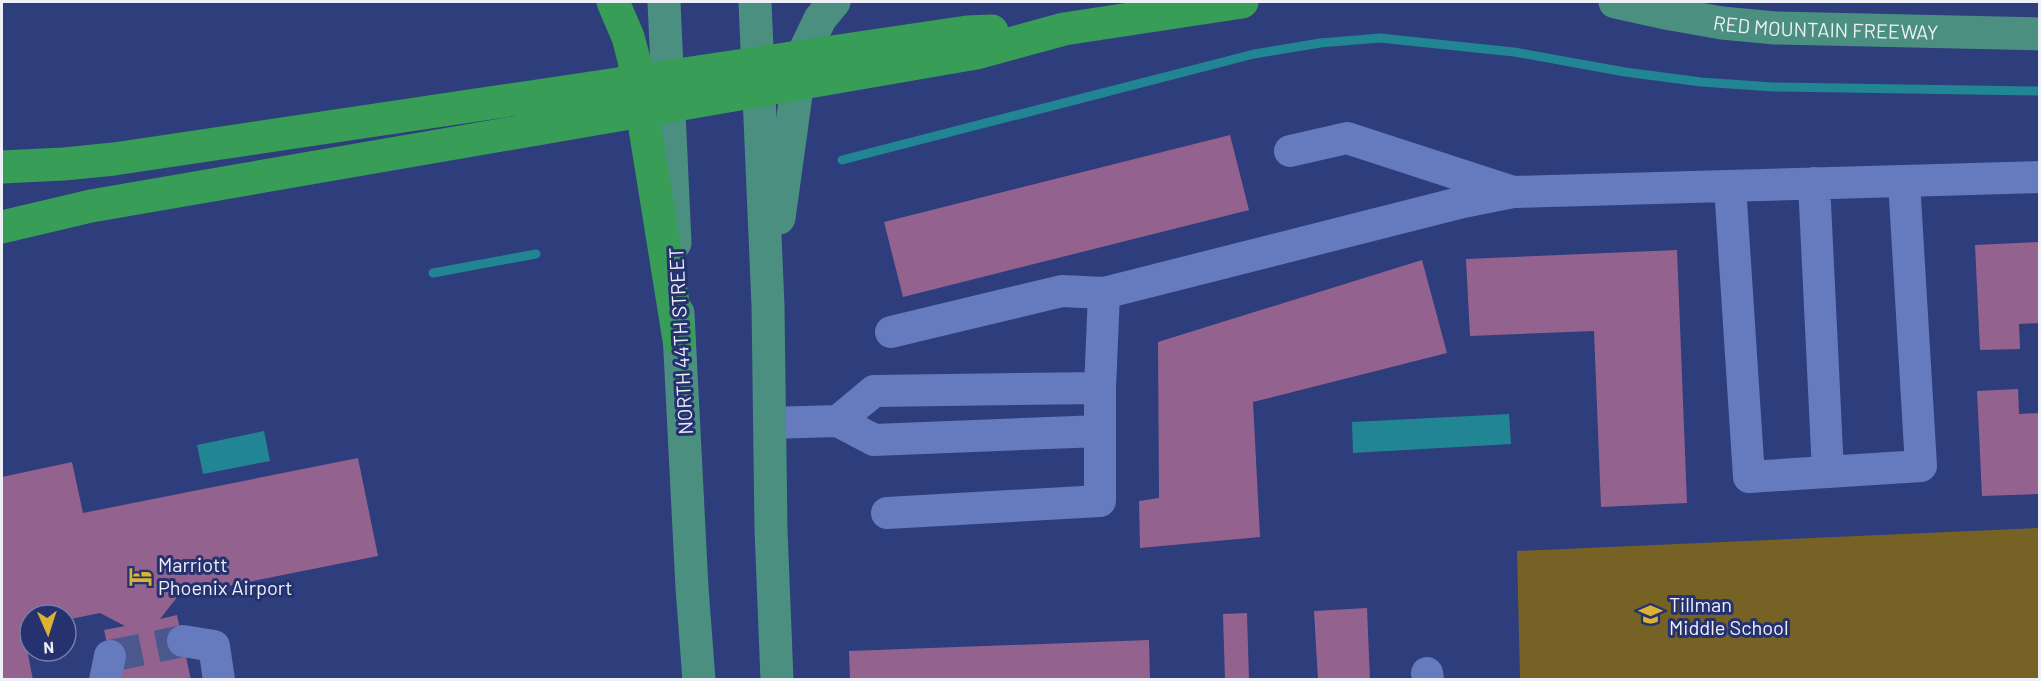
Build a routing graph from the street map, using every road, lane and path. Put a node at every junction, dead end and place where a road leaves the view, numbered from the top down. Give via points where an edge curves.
1 (613, 2) edge
2 (664, 2) edge
3 (755, 2) edge
4 (834, 2) edge
5 (1242, 2) edge
6 (1615, 2) edge
7 (1064, 29) junction
8 (2040, 34) edge
9 (1290, 151) dead end
10 (2, 167) edge
11 (2040, 177) edge
12 (1904, 181) junction
13 (1814, 183) junction
14 (1730, 186) junction
15 (1513, 192) junction
16 (2, 227) edge
17 (1104, 293) junction
18 (768, 306) junction
19 (891, 332) dead end
20 (679, 340) junction
21 (995, 388) junction
22 (1100, 388) junction
23 (838, 421) junction
24 (770, 423) junction
25 (1100, 431) junction
26 (997, 435) junction
27 (1828, 472) junction
28 (887, 513) dead end
29 (183, 641) tunnel mouth
30 (219, 680) edge
31 (699, 680) edge
32 (777, 680) edge

1 - 20 highway via 634,60
2 - 20 main road, NORTH 44TH STREET
3 - 18 main road
4 - 18 main road via 811,35 800,69
5 - 7 highway
6 - 8 main road, RED MOUNTAIN FREEWAY via 1665,14 1774,28
7 - 10 highway via 967,32 126,157
7 - 16 highway via 976,53 92,206
9 - 15 lane via 1347,138
11 - 12 lane
12 - 13 lane
12 - 27 lane via 1921,466
13 - 14 lane
13 - 27 lane
14 - 15 lane
14 - 27 lane via 1749,477
15 - 17 lane
17 - 19 lane via 1062,291
17 - 22 lane
18 - 24 main road
20 - 31 main road, NORTH 44TH STREET
21 - 22 lane
21 - 23 lane via 874,391
21 - 26 lane
22 - 25 lane
23 - 24 lane
23 - 26 lane via 874,440
24 - 32 main road
25 - 26 lane
25 - 28 lane via 1100,501
29 - 30 lane via 214,646

